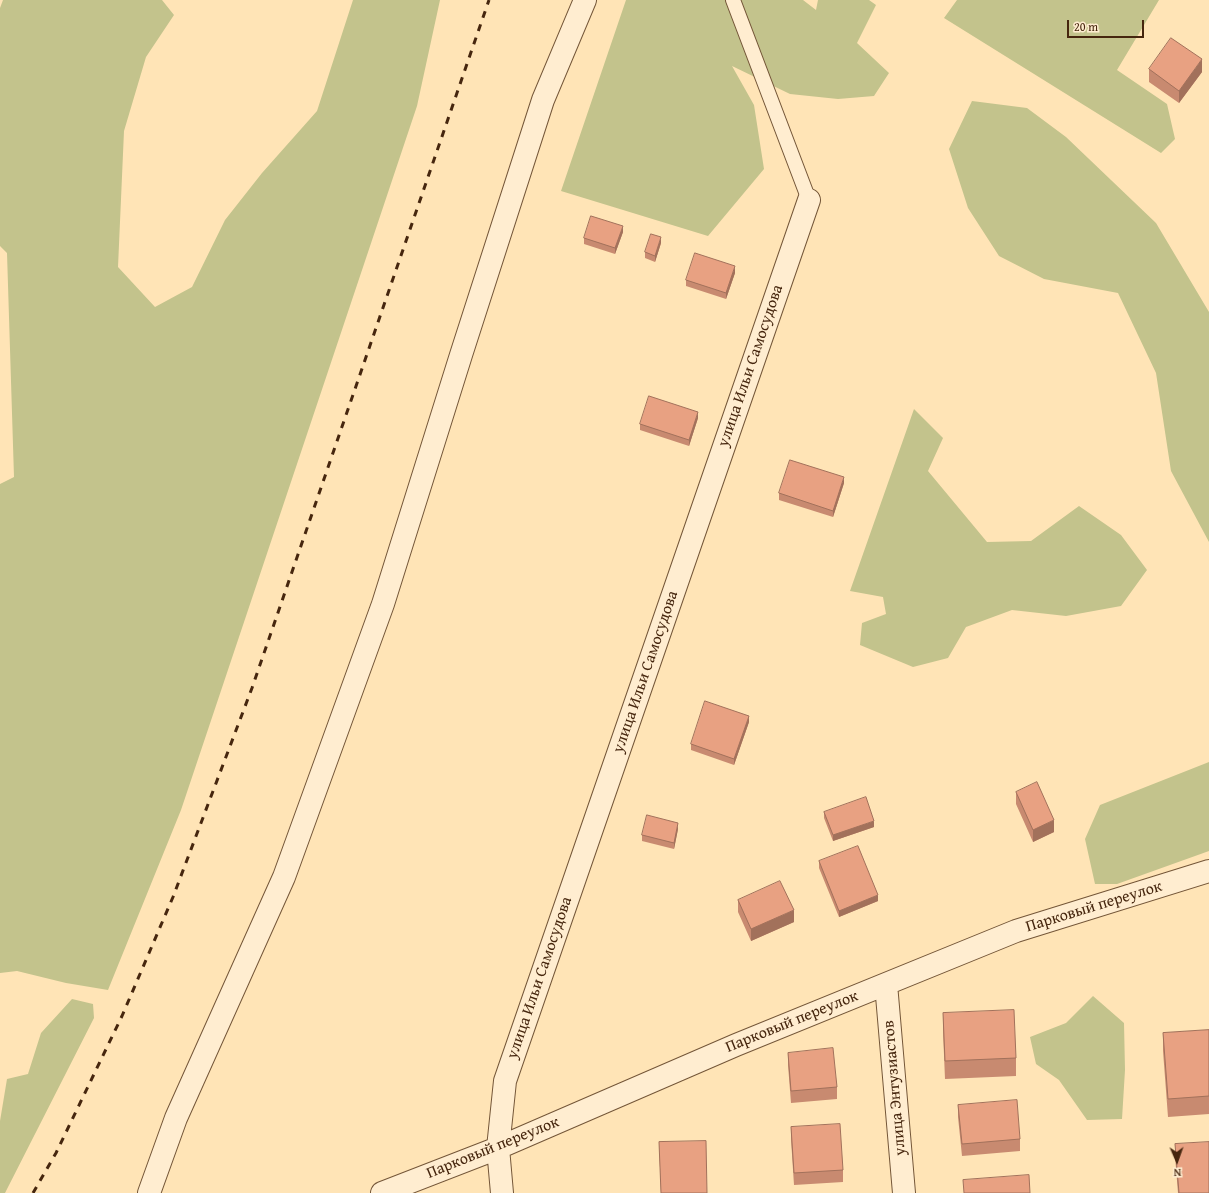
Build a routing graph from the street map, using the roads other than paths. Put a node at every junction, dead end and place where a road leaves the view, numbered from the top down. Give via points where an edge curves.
1 (585, 0) edge
2 (733, 0) edge
3 (809, 200) joint
4 (1209, 871) edge
5 (886, 984) junction
6 (498, 1148) junction
7 (149, 1193) edge
8 (382, 1193) edge
9 (502, 1193) edge
10 (904, 1193) edge

1 - 7 street via 543,100 383,604 284,877 176,1118
2 - 3 lane
3 - 6 street, улица Ильи Самосудова via 504,1081
4 - 5 street, Парковый переулок via 1016,931
5 - 6 street, Парковый переулок via 736,1045
5 - 10 street, улица Энтузиастов
6 - 8 street, Парковый переулок
6 - 9 street, улица Ильи Самосудова

